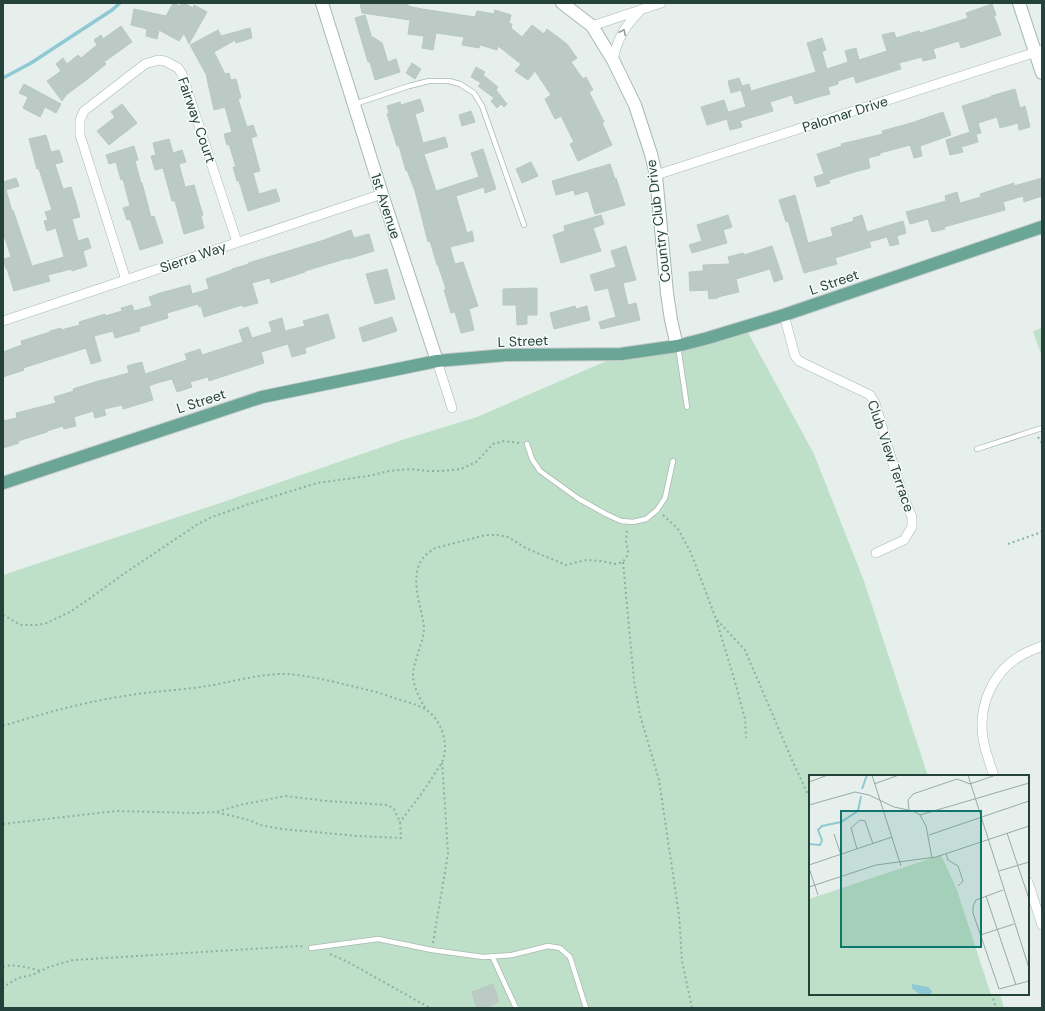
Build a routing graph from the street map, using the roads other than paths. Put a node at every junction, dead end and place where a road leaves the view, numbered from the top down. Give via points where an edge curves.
1 (322, 3) edge
2 (562, 3) edge
3 (661, 3) edge
4 (1019, 3) edge
5 (642, 10) junction
6 (592, 26) junction
7 (1038, 51) edge
8 (613, 60) junction
9 (1042, 73) edge
10 (354, 105) junction
11 (656, 175) junction
12 (382, 194) junction
13 (524, 225) dead end
14 (1042, 227) edge
15 (237, 242) junction
16 (126, 280) junction
17 (784, 315) junction
18 (3, 321) edge
19 (677, 346) junction
20 (437, 361) junction
21 (452, 408) dead end
22 (687, 408) dead end
23 (1042, 428) edge
24 (527, 444) road end
25 (977, 449) dead end
26 (673, 461) dead end
27 (3, 483) edge
28 (876, 553) dead end
29 (1042, 646) edge
30 (994, 775) edge
31 (1029, 885) edge
32 (1042, 922) edge
33 (311, 948) road end
34 (492, 956) junction
35 (516, 1008) edge
36 (586, 1008) edge

1 - 10 street, 1st Avenue
2 - 6 street, Country Club Drive
3 - 5 street
4 - 7 street
5 - 6 street
8 -> 5 street via 616,45 624,28
6 - 8 street, Country Club Drive
7 - 9 street
7 - 11 street, Palomar Drive
8 - 11 street, Country Club Drive via 634,104
10 - 12 street, 1st Avenue
10 - 13 lane via 429,81 449,81 460,84 474,93 482,106
11 - 19 street, Country Club Drive via 670,320
12 - 15 street, Sierra Way
12 - 20 street, 1st Avenue
14 - 17 main road, L Street
15 - 16 street, Sierra Way
15 - 16 street, Fairway Court via 182,74 178,68 165,60 145,64 84,111 80,120 80,135
16 - 18 street, Sierra Way
17 - 19 main road, L Street
17 - 28 street, Club View Terrace via 795,356 799,361 870,395 875,403 912,518 912,527 904,540
19 - 20 main road, L Street via 621,354 506,355
19 - 22 lane
20 - 21 street, 1st Avenue
20 - 27 main road, L Street via 262,397
23 - 25 lane
24 - 26 lane via 540,472 580,499 621,521 646,519 658,510 666,498
29 - 30 street via 1011,663 996,678 985,702 982,718 983,739
31 - 32 street
33 - 34 lane via 378,940 432,950
34 - 35 lane
34 - 36 lane via 548,946 560,948 570,957

